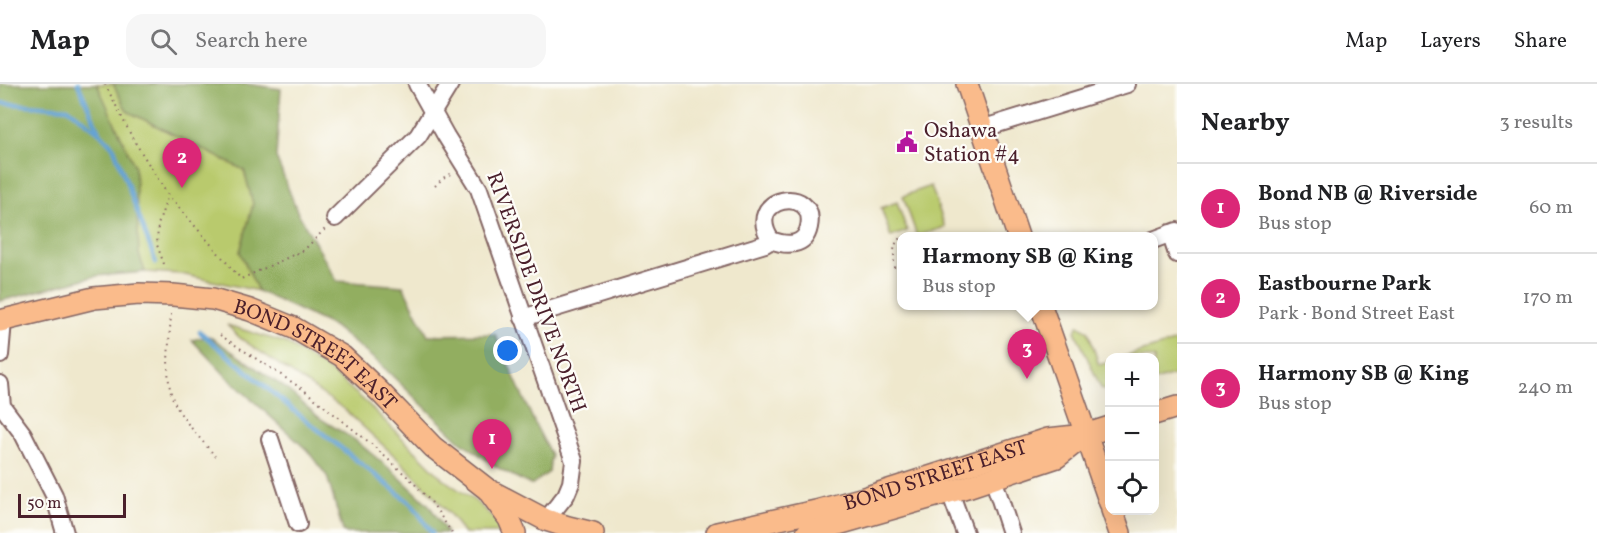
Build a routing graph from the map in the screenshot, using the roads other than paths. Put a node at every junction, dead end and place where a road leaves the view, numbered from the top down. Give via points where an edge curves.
1 (417, 84) edge
2 (450, 84) edge
3 (967, 84) edge
4 (1127, 84) edge
5 (433, 113) junction
6 (981, 129) junction
7 (335, 218) road end
8 (1016, 232) edge
9 (1173, 232) edge
10 (1158, 238) edge
11 (771, 240) dead end
12 (1177, 254) edge
13 (1042, 310) edge
14 (524, 318) junction
15 (2, 321) edge
16 (0, 355) edge
17 (0, 384) edge
18 (1177, 407) edge
19 (1159, 413) edge
20 (1105, 429) edge
21 (1085, 435) junction
22 (270, 439) dead end
23 (993, 478) junction
24 (487, 489) junction
25 (1105, 489) edge
26 (950, 492) junction
27 (1114, 515) edge
28 (546, 520) junction
29 (298, 524) dead end
30 (65, 533) edge
31 (515, 533) edge
32 (593, 533) edge
33 (717, 533) edge
34 (807, 533) edge
35 (965, 533) edge
36 (1011, 533) edge
37 (1120, 533) edge

1 - 5 street, RIVERSIDE DRIVE NORTH
2 - 5 street
3 - 6 main road
4 - 6 street
5 - 7 street via 418,136
5 - 14 street, RIVERSIDE DRIVE NORTH via 479,189
6 - 8 main road
9 - 10 street
9 - 12 street
11 - 14 street
13 - 21 main road
14 - 28 street, RIVERSIDE DRIVE NORTH via 574,461 566,495
15 - 16 street
15 - 24 main road, BOND STREET EAST via 94,298 139,294 213,299 250,310 294,328 342,356 433,447
17 - 30 street via 2,406 22,434 54,495
18 - 19 main road
20 - 21 main road
21 - 23 main road via 1057,457
21 - 25 main road
21 - 33 main road, BOND STREET EAST via 1048,439 826,509
22 - 29 street
23 - 26 main road
23 - 36 street
24 - 28 main road, BOND STREET EAST
24 - 31 main road
26 - 34 main road
26 - 35 street
27 - 37 main road
28 - 32 main road, BOND STREET EAST

